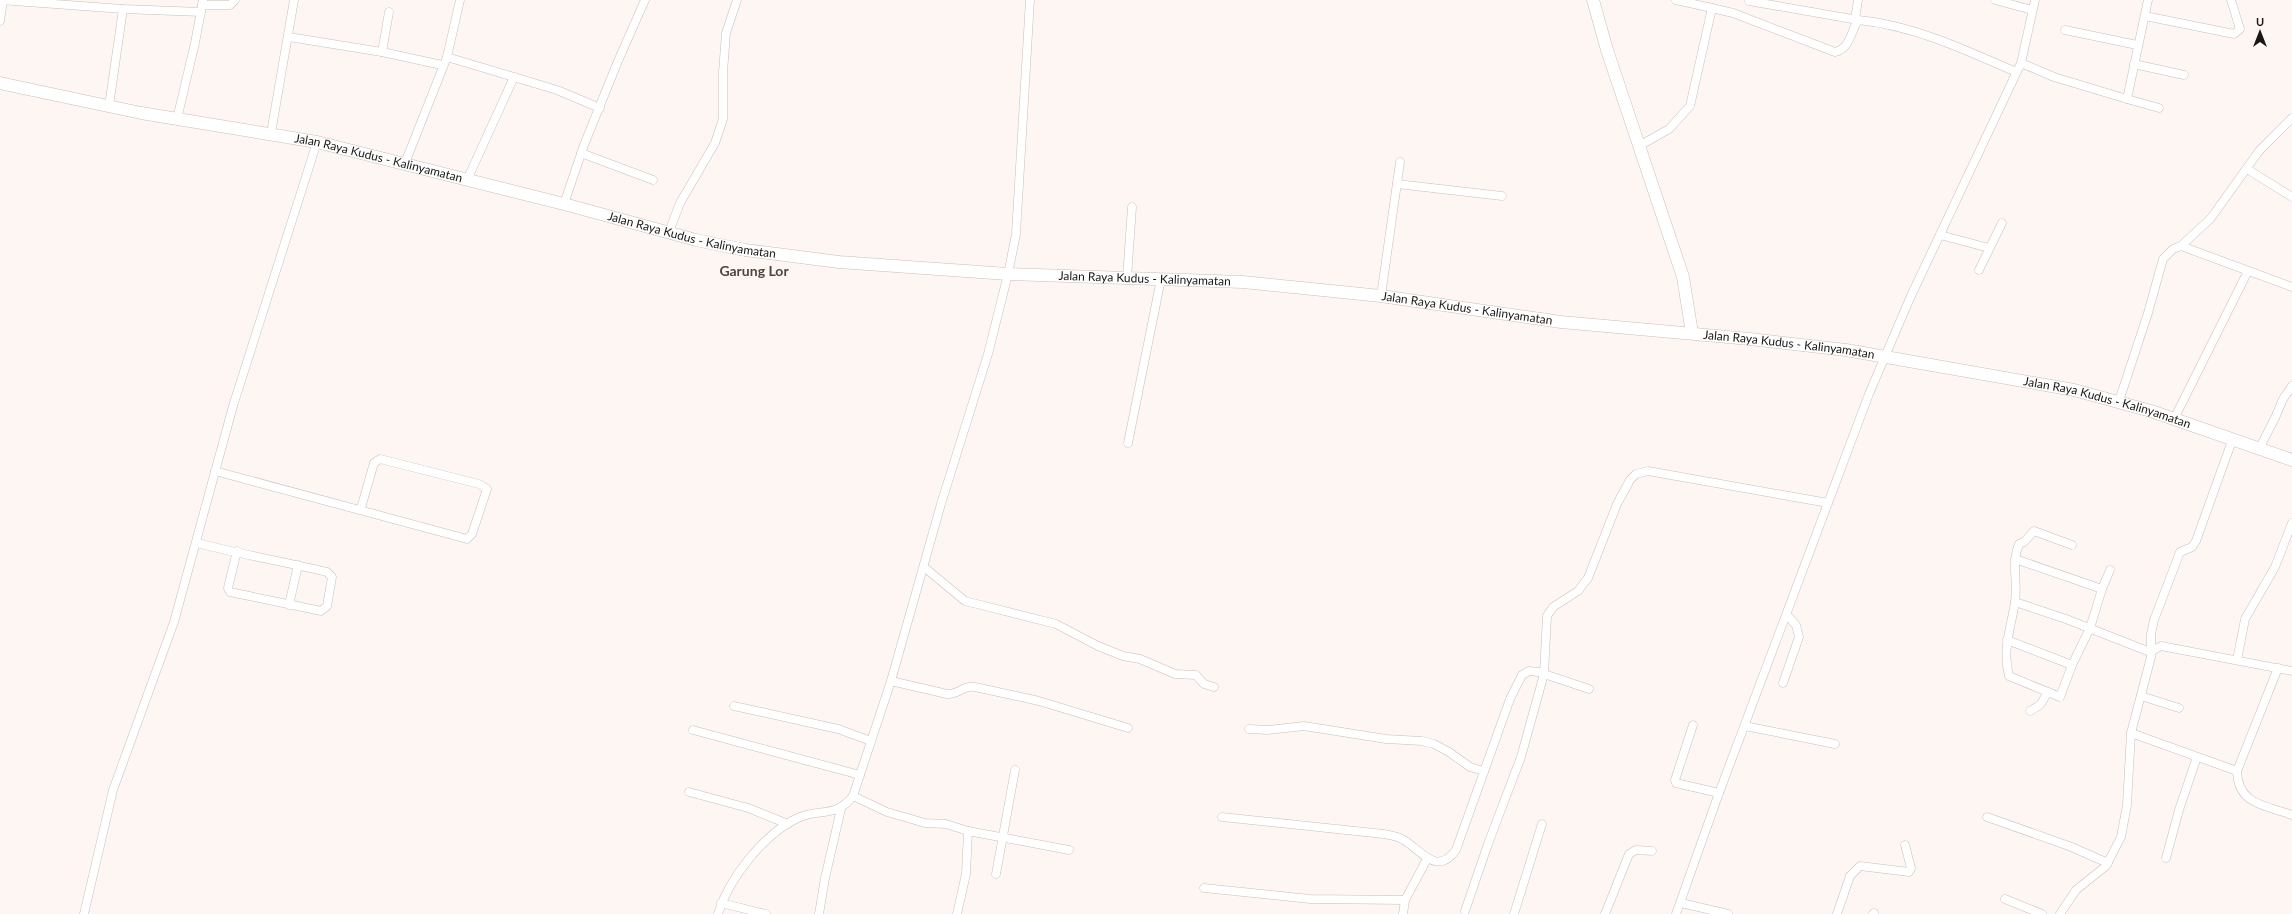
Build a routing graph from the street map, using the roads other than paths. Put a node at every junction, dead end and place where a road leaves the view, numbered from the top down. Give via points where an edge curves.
1 (2, 0) edge
2 (235, 0) edge
3 (294, 0) edge
4 (460, 0) edge
5 (645, 0) edge
6 (737, 0) edge
7 (1030, 0) edge
8 (1593, 0) edge
9 (1676, 0) edge
10 (1858, 0) edge
11 (1995, 0) edge
12 (2035, 0) edge
13 (2148, 0) edge
14 (2232, 0) edge
15 (1749, 1) dead end
16 (93, 3) edge
17 (1707, 5) edge
18 (202, 6) edge
19 (122, 9) junction
20 (2032, 10) junction
21 (389, 12) dead end
22 (2144, 16) junction
23 (1856, 19) junction
24 (0, 20) edge
25 (2065, 30) dead end
26 (289, 37) junction
27 (2137, 44) junction
28 (382, 52) junction
29 (447, 57) junction
30 (2021, 63) junction
31 (2134, 64) junction
32 (442, 65) junction
33 (2016, 72) junction
34 (2184, 75) dead end
35 (514, 77) junction
36 (0, 83) edge
37 (2127, 99) junction
38 (109, 106) junction
39 (600, 108) junction
40 (2159, 108) dead end
41 (177, 118) junction
42 (2292, 118) edge
43 (2289, 127) edge
44 (271, 133) junction
45 (317, 142) junction
46 (1639, 146) junction
47 (581, 153) junction
48 (1400, 162) dead end
49 (405, 163) junction
50 (2247, 169) junction
51 (467, 180) junction
52 (653, 180) dead end
53 (1397, 184) junction
54 (1502, 196) dead end
55 (2292, 197) edge
56 (564, 204) junction
57 (1132, 207) dead end
58 (2002, 223) dead end
59 (668, 232) junction
60 (1940, 236) junction
61 (2181, 246) junction
62 (1989, 248) junction
63 (1979, 270) dead end
64 (2248, 271) junction
65 (1008, 274) junction
66 (1127, 278) junction
67 (1161, 279) junction
68 (2292, 287) edge
69 (1381, 296) junction
70 (1692, 333) junction
71 (1885, 356) junction
72 (2292, 386) edge
73 (2120, 401) junction
74 (2174, 418) junction
75 (2233, 438) junction
76 (1128, 443) dead end
77 (2260, 447) junction
78 (2292, 460) edge
79 (215, 471) junction
80 (1828, 503) junction
81 (361, 508) junction
82 (2292, 523) edge
83 (197, 543) junction
84 (2072, 545) dead end
85 (236, 551) junction
86 (2015, 559) junction
87 (298, 565) junction
88 (924, 567) junction
89 (2110, 570) dead end
90 (2102, 589) junction
91 (2015, 602) junction
92 (290, 605) junction
93 (1787, 615) junction
94 (2090, 628) junction
95 (2007, 640) junction
96 (2150, 652) junction
97 (2237, 660) junction
98 (2072, 665) junction
99 (2278, 668) junction
100 (2292, 671) edge
101 (1544, 674) junction
102 (892, 681) junction
103 (1783, 682) dead end
104 (1214, 687) dead end
105 (1589, 689) dead end
106 (2048, 692) junction
107 (2140, 696) junction
108 (734, 706) dead end
109 (2179, 708) dead end
110 (2030, 711) dead end
111 (1693, 725) dead end
112 (1744, 726) junction
113 (1128, 728) dead end
114 (1249, 729) dead end
115 (693, 730) dead end
116 (2131, 733) junction
117 (871, 741) junction
118 (1835, 744) dead end
119 (2198, 757) junction
120 (1015, 770) dead end
121 (1484, 771) junction
122 (2236, 771) junction
123 (860, 775) junction
124 (689, 792) dead end
125 (1719, 793) junction
126 (853, 796) junction
127 (841, 809) junction
128 (2292, 815) edge
129 (1222, 817) dead end
130 (1987, 817) dead end
131 (788, 824) junction
132 (1542, 824) dead end
133 (968, 831) junction
134 (1002, 838) junction
135 (1905, 845) dead end
136 (1069, 850) dead end
137 (1652, 851) dead end
138 (2166, 858) dead end
139 (1427, 859) junction
140 (2108, 863) junction
141 (996, 874) dead end
142 (1204, 888) dead end
143 (2005, 899) dead end
144 (1405, 900) junction
145 (721, 903) junction
146 (1681, 903) junction
147 (1465, 911) dead end
148 (84, 914) edge
149 (718, 914) edge
150 (766, 914) edge
151 (819, 914) edge
152 (957, 914) edge
153 (1403, 914) edge
154 (1514, 914) edge
155 (1605, 914) edge
156 (1676, 914) edge
157 (1728, 914) edge
158 (1837, 914) edge
159 (2042, 914) edge
160 (2060, 914) edge

1 - 16 street
1 - 24 street
2 - 18 street via 230,5
3 - 26 street
4 - 29 street
5 - 39 street
6 - 59 street via 726,33 723,119 715,143 683,196
7 - 65 street via 1016,234
8 - 46 main road
9 - 17 street
10 - 23 street
11 - 20 street
12 - 20 street
13 - 22 street
14 - 22 street via 2240,29 2234,34
15 - 23 street
16 - 19 street
17 - 23 street via 1835,52 1841,51 1846,45
17 - 46 street via 1690,106 1669,129
18 - 19 street
18 - 41 street
19 - 38 street
20 - 30 street
21 - 28 street
22 - 27 street
23 - 33 street via 1926,36
25 - 27 street
26 - 28 street
26 - 44 street
27 - 31 street
28 - 32 street
29 - 32 street
29 - 35 street
30 - 33 street
30 - 37 street via 2054,77
31 - 34 street
31 - 37 street
32 - 49 street
33 - 60 street
35 - 39 street via 557,90
35 - 51 street
36 - 38 main road, Jalan Raya Kudus - Kalinyamatan
37 - 40 street
38 - 41 main road, Jalan Raya Kudus - Kalinyamatan
39 - 47 street
41 - 44 main road, Jalan Raya Kudus - Kalinyamatan
42 - 43 street
43 - 50 street via 2259,151
44 - 45 main road, Jalan Raya Kudus - Kalinyamatan
45 - 49 main road, Jalan Raya Kudus - Kalinyamatan
45 - 79 street via 239,386
46 - 70 main road via 1683,277
47 - 52 street
47 - 56 street
48 - 53 street
49 - 51 main road, Jalan Raya Kudus - Kalinyamatan
50 - 55 street
50 - 61 street via 2211,218
51 - 56 main road, Jalan Raya Kudus - Kalinyamatan
53 - 54 street
53 - 69 street
56 - 59 main road, Jalan Raya Kudus - Kalinyamatan
57 - 66 street
58 - 62 street
59 - 65 main road, Jalan Raya Kudus - Kalinyamatan via 725,246 839,262
60 - 62 street
60 - 71 street
61 - 64 street
61 - 73 street via 2173,249 2162,259
62 - 63 street
64 - 68 street
64 - 74 street
65 - 66 main road, Jalan Raya Kudus - Kalinyamatan
65 - 88 street via 988,354
66 - 67 main road, Jalan Raya Kudus - Kalinyamatan
67 - 69 main road, Jalan Raya Kudus - Kalinyamatan via 1243,282
67 - 76 street
69 - 70 main road, Jalan Raya Kudus - Kalinyamatan via 1561,322
70 - 71 main road, Jalan Raya Kudus - Kalinyamatan
71 - 73 main road, Jalan Raya Kudus - Kalinyamatan via 2038,382
71 - 80 street
72 - 77 street
73 - 74 main road, Jalan Raya Kudus - Kalinyamatan
74 - 75 main road, Jalan Raya Kudus - Kalinyamatan
75 - 77 main road, Jalan Raya Kudus - Kalinyamatan
75 - 96 street via 2196,541 2192,547 2181,551 2174,567 2154,620
77 - 78 main road, Jalan Raya Kudus - Kalinyamatan
79 - 81 street
79 - 83 street
80 - 93 street
80 - 101 street via 1648,471 1636,474 1617,504 1588,578 1578,591 1553,607 1547,616
81 - 81 street via 467,538 472,534 487,489 479,484 380,459 374,463
82 - 97 street via 2275,567 2245,619
83 - 85 street
83 - 148 street via 174,622 113,790
84 - 86 street via 2034,531 2028,539 2019,544
85 - 87 street
85 - 92 street via 229,590
86 - 90 street
86 - 91 street
87 - 92 street
87 - 92 street via 330,573 332,577 328,606 321,611
88 - 102 street
88 - 104 street via 965,601 1056,624 1098,646 1175,674 1196,675 1204,684
89 - 90 street
90 - 94 street
91 - 94 street
91 - 95 street
93 - 103 street via 1796,625 1799,637
93 - 112 street
94 - 96 street
94 - 98 street
95 - 98 street
95 - 106 street via 2005,652 2009,676
96 - 97 street via 2161,646
96 - 107 street
97 - 99 street
98 - 106 street via 2060,697
99 - 100 street
99 - 122 street
101 - 105 street
101 - 121 street via 1529,671 1522,675 1516,684
101 - 147 street via 1521,758
102 - 113 street via 947,694 956,693 964,687 975,687 1039,701
102 - 117 street
106 - 110 street via 2040,705
107 - 109 street
107 - 116 street
108 - 117 street via 838,729
111 - 125 street via 1676,783 1680,786
112 - 118 street
112 - 125 street
114 - 121 street via 1304,726 1386,739 1422,741 1444,749 1470,767
115 - 123 street
116 - 119 street
116 - 140 street via 2125,821 2121,837
117 - 123 street
119 - 122 street
119 - 138 street via 2179,810
120 - 134 street
121 - 139 street via 1456,850 1451,857 1443,861
122 - 128 street via 2239,788 2246,797
123 - 126 street
124 - 131 street via 748,808
125 - 146 street
126 - 127 street
126 - 133 street via 887,812 925,823 946,824
127 - 131 street via 810,814
127 - 151 street
129 - 139 street via 1384,834 1402,838
130 - 140 street via 2073,847
131 - 145 street via 756,852 732,883
132 - 154 street
133 - 134 street
133 - 152 street via 966,874
134 - 136 street
134 - 141 street
135 - 158 street via 1911,868 1909,872 1860,866 1850,876
137 - 155 street via 1636,850 1629,854
139 - 144 street
140 - 160 street via 2076,890
142 - 144 street via 1310,898
143 - 159 street
144 - 153 street
145 - 149 street
145 - 150 street
146 - 156 street
146 - 157 street

